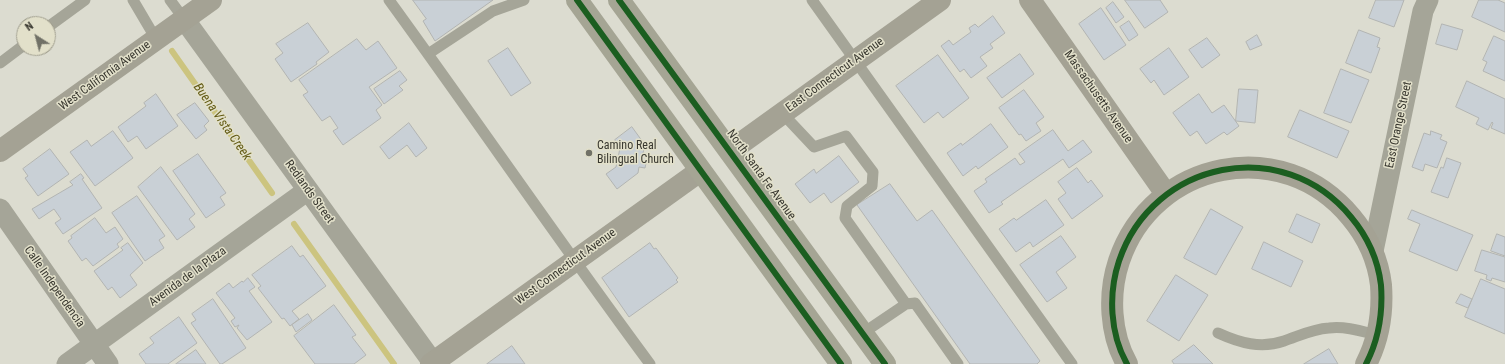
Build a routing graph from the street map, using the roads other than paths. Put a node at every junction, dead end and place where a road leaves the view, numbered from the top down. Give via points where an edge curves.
1 (85, 0) edge
2 (134, 0) edge
3 (170, 0) edge
4 (210, 0) edge
5 (389, 0) edge
6 (524, 0) edge
7 (577, 0) edge
8 (619, 0) edge
9 (812, 0) edge
10 (940, 0) edge
11 (1030, 0) edge
12 (1428, 0) edge
13 (184, 19) junction
14 (56, 21) edge
15 (156, 39) junction
16 (16, 51) edge
17 (428, 54) junction
18 (855, 61) junction
19 (0, 63) edge
20 (782, 113) junction
21 (0, 151) edge
22 (730, 151) junction
23 (700, 171) junction
24 (308, 190) junction
25 (1166, 194) junction
26 (0, 209) edge
27 (1372, 251) junction
28 (574, 262) junction
29 (906, 304) junction
30 (863, 333) junction
31 (1218, 333) dead end
32 (1378, 335) junction
33 (94, 345) junction
34 (67, 364) edge
35 (108, 364) edge
36 (433, 364) edge
37 (650, 364) edge
38 (841, 364) edge
39 (885, 364) edge
40 (958, 364) edge
41 (1072, 364) edge
42 (1127, 364) edge
43 (1366, 364) edge

1 - 14 lane
2 - 15 lane
3 - 13 lane
4 - 13 street, West California Avenue
5 - 17 lane
6 - 17 lane via 493,10
7 - 23 main road
8 - 22 main road, North Santa Fe Avenue
9 - 18 lane
10 - 18 street, East Connecticut Avenue
11 - 25 street, Massachusetts Avenue
12 - 27 street, East Orange Street via 1423,10
13 - 15 street, West California Avenue
13 - 24 street, Redlands Street
15 - 21 street, West California Avenue
16 - 19 lane
17 - 28 lane
18 - 20 street, East Connecticut Avenue
18 - 41 lane
20 - 22 street, East Connecticut Avenue
20 - 29 lane via 814,147 846,136 873,172 872,186 846,206 846,218
22 - 30 main road, North Santa Fe Avenue
23 - 28 street, West Connecticut Avenue
23 - 38 main road
24 - 33 street, Avenida de la Plaza
24 - 36 street, Redlands Street
25 - 27 street via 1190,180 1216,171 1242,167 1270,169 1296,176 1321,188 1342,206 1360,227
25 - 42 street via 1134,228 1123,248 1116,270 1112,316 1117,339
26 - 33 street, Calle Independencia
27 - 32 street via 1380,276 1382,302
28 - 36 street, West Connecticut Avenue
28 - 37 lane
29 - 30 lane
29 - 40 lane via 915,303
30 - 39 main road, North Santa Fe Avenue
31 - 32 lane via 1245,344 1264,345 1329,328 1353,329
32 - 43 street
33 - 34 street, Avenida de la Plaza
33 - 35 street, Calle Independencia

